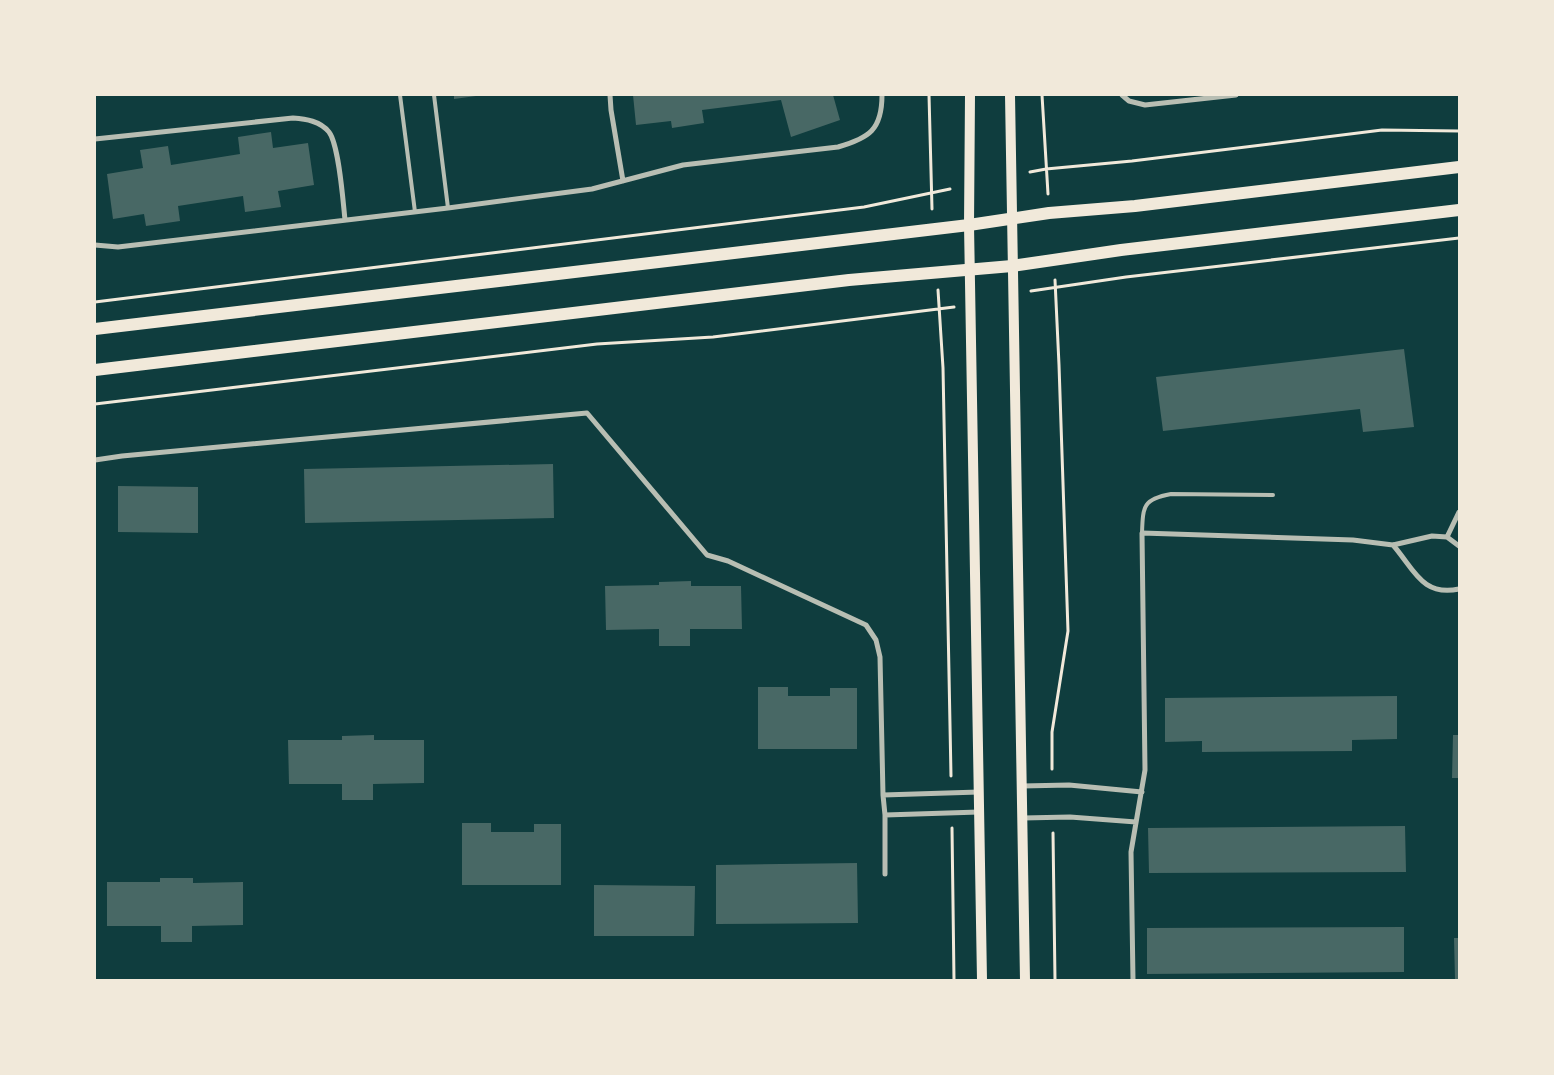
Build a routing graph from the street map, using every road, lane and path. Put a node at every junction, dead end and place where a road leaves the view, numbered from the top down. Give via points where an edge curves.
1 (400, 95) edge
2 (434, 95) edge
3 (610, 95) edge
4 (882, 95) edge
5 (929, 95) edge
6 (970, 95) edge
7 (1010, 95) edge
8 (1042, 95) edge
9 (1122, 95) edge
10 (1236, 95) edge
11 (1459, 132) edge
12 (95, 139) edge
13 (1459, 167) edge
14 (1046, 169) junction
15 (1012, 176) junction
16 (623, 181) junction
17 (969, 185) junction
18 (932, 193) junction
19 (448, 208) junction
20 (1459, 210) edge
21 (415, 212) junction
22 (1049, 213) junction
23 (1012, 218) junction
24 (345, 220) junction
25 (969, 225) junction
26 (933, 229) junction
27 (1459, 238) edge
28 (95, 245) edge
29 (1053, 260) junction
30 (1012, 266) junction
31 (970, 270) junction
32 (937, 272) junction
33 (1056, 288) junction
34 (1014, 294) junction
35 (95, 302) edge
36 (970, 305) junction
37 (939, 309) junction
38 (95, 329) edge
39 (95, 370) edge
40 (95, 404) edge
41 (95, 460) edge
42 (1273, 495) dead end
43 (1459, 512) edge
44 (1142, 533) junction
45 (1447, 537) junction
46 (1394, 545) junction
47 (1459, 546) edge
48 (1459, 589) edge
49 (1052, 785) junction
50 (1022, 786) junction
51 (979, 792) junction
52 (1142, 792) junction
53 (951, 793) junction
54 (883, 795) junction
55 (979, 812) junction
56 (951, 813) junction
57 (885, 815) junction
58 (1053, 817) junction
59 (1023, 818) junction
60 (1136, 822) junction
61 (885, 874) dead end
62 (954, 980) edge
63 (982, 980) edge
64 (1025, 980) edge
65 (1055, 980) edge
66 (1133, 980) edge

1 - 21 lane
2 - 19 lane
3 - 16 street
4 - 16 street via 879,120 871,132 858,141 838,147 683,165
5 - 18 path
6 - 17 main road
7 - 15 main road
8 - 14 path
9 - 10 street via 1129,101 1145,105
11 - 14 path via 1382,130
12 - 24 street via 293,118 308,120 329,132 335,146
13 - 22 main road via 1135,206
14 - 15 path
14 - 22 path
15 - 23 main road
16 - 19 street via 592,189
17 - 18 path
17 - 25 main road
18 - 26 path
18 - 35 path via 864,207
19 - 21 street
20 - 29 main road
21 - 24 street
22 - 23 main road
23 - 25 main road
23 - 30 main road
24 - 28 street via 118,247
25 - 26 main road
25 - 31 main road
26 - 38 main road
27 - 33 path
29 - 30 main road
29 - 33 path
30 - 31 main road
30 - 34 main road
31 - 32 main road
31 - 36 main road
32 - 37 path
32 - 39 main road
33 - 34 path
33 - 49 path via 1068,631 1052,732
34 - 50 main road
36 - 37 path
36 - 51 main road
37 - 40 path via 713,338 597,344
37 - 53 path
41 - 54 street via 587,413 707,555 728,561 866,625 876,640 880,656
42 - 44 lane via 1172,494 1156,497 1146,505
43 - 45 street
44 - 46 street via 1352,540
44 - 52 street via 1145,770
45 - 46 street via 1432,536
45 - 47 street
46 - 48 street via 1427,586 1448,592
49 - 50 street
49 - 52 street
50 - 59 main road
51 - 53 street
51 - 55 main road
52 - 60 street
53 - 54 street
54 - 57 street
55 - 56 street
55 - 63 main road
56 - 57 street
56 - 62 path
57 - 61 street
58 - 59 street
58 - 60 street
58 - 65 path
59 - 64 main road
60 - 66 street via 1131,852

